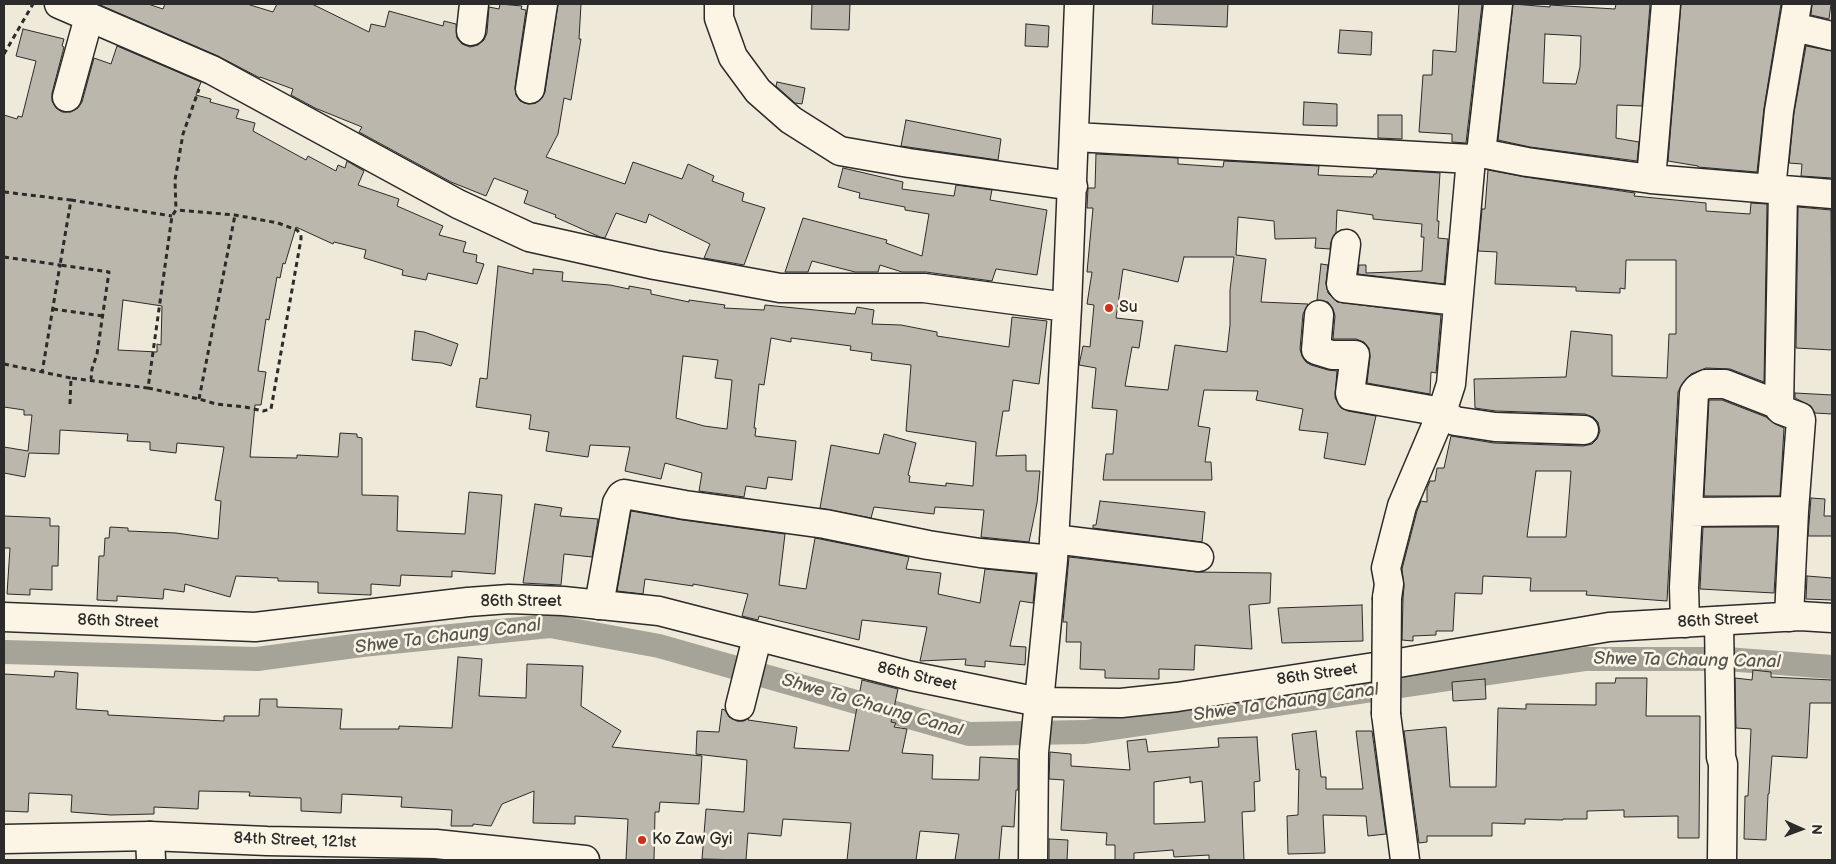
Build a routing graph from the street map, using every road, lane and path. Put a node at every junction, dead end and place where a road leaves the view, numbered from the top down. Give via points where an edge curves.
1 (33, 4) edge
2 (59, 4) edge
3 (474, 4) edge
4 (542, 4) edge
5 (719, 4) edge
6 (1079, 4) edge
7 (1498, 4) edge
8 (1666, 4) edge
9 (1796, 16) edge
10 (90, 17) junction
11 (471, 31) dead end
12 (1832, 36) edge
13 (4, 54) edge
14 (212, 70) junction
15 (530, 89) dead end
16 (67, 97) dead end
17 (1075, 137) junction
18 (1476, 156) junction
19 (1651, 178) junction
20 (1073, 186) junction
21 (1777, 190) junction
22 (4, 192) edge
23 (1832, 194) edge
24 (71, 200) junction
25 (176, 210) junction
26 (234, 215) junction
27 (172, 216) junction
28 (1346, 244) dead end
29 (4, 258) edge
30 (60, 265) junction
31 (1458, 301) junction
32 (1068, 306) junction
33 (54, 309) junction
34 (1320, 315) dead end
35 (103, 316) junction
36 (4, 364) edge
37 (42, 373) junction
38 (71, 378) junction
39 (91, 379) junction
40 (148, 388) junction
41 (199, 399) junction
42 (70, 404) dead end
43 (1779, 405) junction
44 (1442, 412) junction
45 (1584, 430) dead end
46 (1794, 511) junction
47 (1688, 512) junction
48 (1053, 549) junction
49 (1200, 557) dead end
50 (599, 605) junction
51 (4, 617) edge
52 (1790, 617) junction
53 (1832, 618) edge
54 (1685, 623) junction
55 (1720, 643) junction
56 (1039, 710) junction
57 (4, 839) edge
58 (150, 848) edge
59 (585, 860) edge
60 (1032, 860) edge
61 (1405, 860) edge
62 (1722, 860) edge

1 - 13 path
2 - 10 street
3 - 11 street
4 - 15 street
5 - 20 street via 719,18 733,57 758,91 791,120 840,151
6 - 17 street
7 - 18 street
8 - 19 street
9 - 12 street
9 - 21 street via 1780,111
10 - 14 street
10 - 16 street
14 - 25 path via 198,92 183,134 175,180
14 - 32 street via 458,204 529,238 780,288 924,288
17 - 18 street
17 - 20 street
18 - 19 street
18 - 31 street
19 - 21 street
20 - 32 street
21 - 23 street
21 - 43 street
22 - 24 path
24 - 27 path
24 - 30 path
25 - 26 path
25 - 27 path
26 - 41 path
26 - 41 path via 278,223 297,230 301,235 272,404 271,409 263,411
27 - 40 path
28 - 31 street via 1341,284 1344,288
29 - 30 path
30 - 33 path
30 - 35 path via 109,272
31 - 44 street via 1451,384
32 - 48 street
33 - 35 path
33 - 37 path
34 - 44 street via 1316,350 1332,355 1355,355 1351,396
35 - 39 path
36 - 37 path
37 - 38 path
38 - 39 path
38 - 42 path
39 - 40 path
40 - 41 path
43 - 46 street via 1781,410 1801,420
43 - 47 street via 1725,384 1706,384 1698,388 1694,393
44 - 45 street via 1455,421 1495,427
44 - 61 street, bridge via 1402,506 1386,568 1389,584 1386,714
46 - 47 street
46 - 52 street
47 - 54 street
48 - 49 street
48 - 50 street via 963,550 825,524 624,494 618,503
48 - 56 street
50 - 51 street, 86th Street via 492,600 255,627
50 - 56 street, 86th Street via 659,611 748,671 911,676
52 - 53 street, 86th Street
52 - 55 street, 86th Street
54 - 55 street, 86th Street
54 - 56 street, 86th Street via 1609,628 1177,697
55 - 62 street
56 - 60 street via 1034,752
57 - 58 street, 84th Street, 121st
58 - 59 street, 84th Street, 121st via 267,841 436,844

